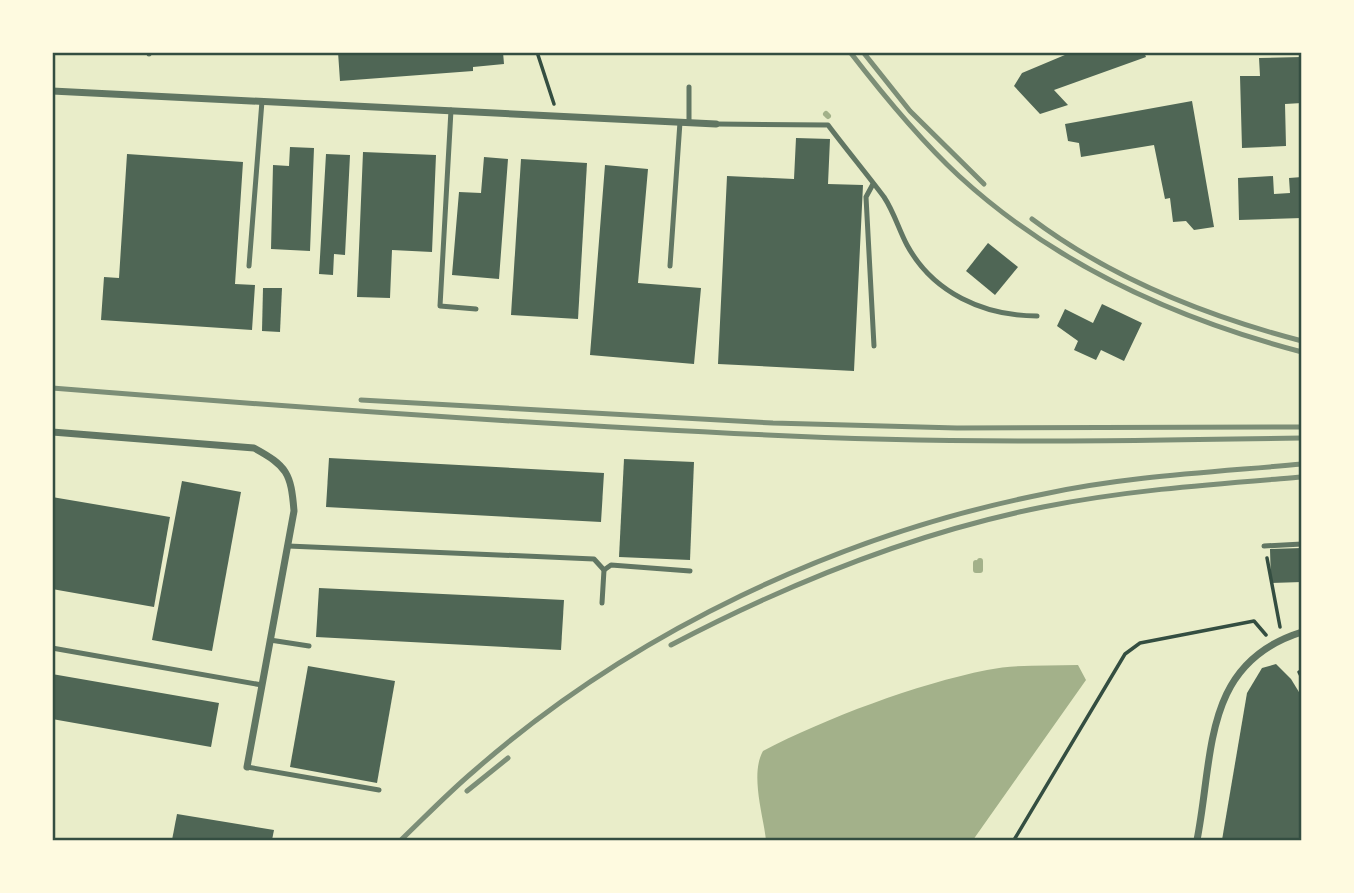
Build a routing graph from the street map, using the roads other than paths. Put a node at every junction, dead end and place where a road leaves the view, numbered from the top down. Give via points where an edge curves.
1 (689, 87) dead end
2 (52, 91) edge
3 (262, 101) junction
4 (451, 110) junction
5 (680, 122) junction
6 (689, 122) junction
7 (716, 124) joint
8 (873, 184) junction
9 (670, 265) dead end
10 (249, 266) dead end
11 (476, 309) dead end
12 (1037, 316) dead end
13 (874, 346) dead end
14 (52, 432) edge
15 (1301, 544) edge
16 (288, 546) junction
17 (1264, 546) road end
18 (604, 570) junction
19 (690, 571) dead end
20 (602, 603) dead end
21 (1301, 632) edge
22 (270, 639) junction
23 (309, 646) dead end
24 (52, 648) edge
25 (262, 685) junction
26 (247, 767) joint
27 (379, 790) dead end
28 (1197, 841) edge

1 - 6 lane
2 - 3 street
3 - 4 street
3 - 10 lane
4 - 5 street
4 - 11 lane via 440,306
5 - 6 street
5 - 9 lane
6 - 7 street
7 - 8 lane via 828,125
8 - 12 lane via 908,247 936,281 965,301 989,310
8 - 13 lane via 866,197
14 - 16 street via 254,448 280,462 292,486 295,511
15 - 17 lane
16 - 18 lane via 594,559
16 - 22 street
18 - 19 lane via 611,565
18 - 20 lane
21 - 28 street via 1272,642 1244,664 1225,695
22 - 23 lane
22 - 25 street
24 - 25 lane
25 - 26 street
26 - 27 lane

